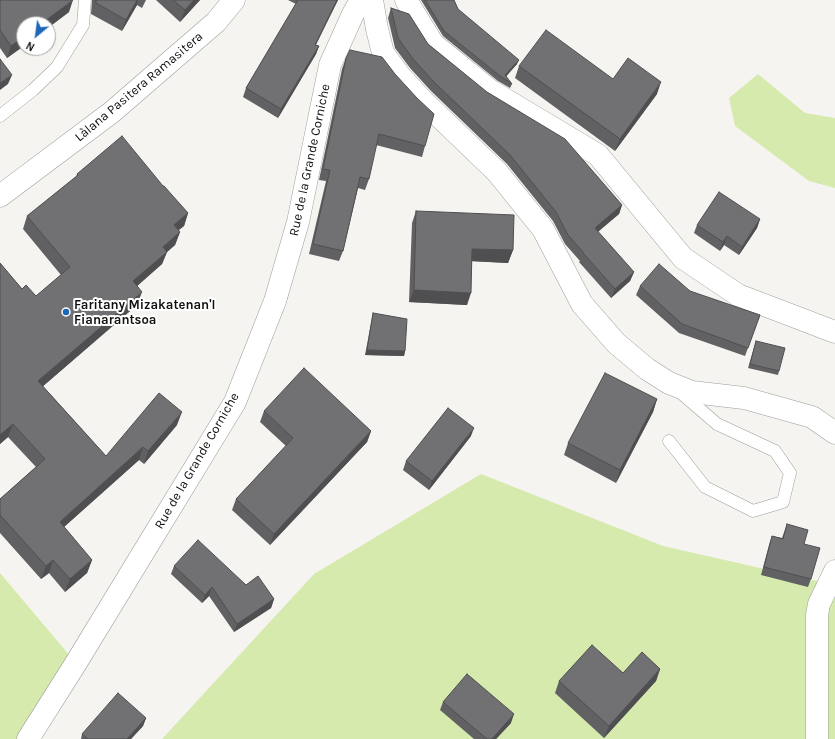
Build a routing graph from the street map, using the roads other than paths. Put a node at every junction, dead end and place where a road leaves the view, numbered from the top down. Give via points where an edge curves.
1 (85, 0) edge
2 (234, 0) edge
3 (361, 0) edge
4 (372, 0) edge
5 (406, 0) edge
6 (0, 116) edge
7 (0, 196) edge
8 (835, 332) edge
9 (670, 383) junction
10 (835, 433) edge
11 (669, 441) dead end
12 (835, 571) edge
13 (28, 739) edge
14 (817, 739) edge

1 - 6 lane via 83,25 57,67
2 - 7 street, Làlana Pasitera Ramasitera via 216,22 112,112
3 - 13 street, Rue de la Grande Corniche via 330,65 298,222 275,301 234,402
4 - 9 street via 383,53 400,76 497,172 543,229 582,304 616,343 647,369
5 - 8 street via 433,44 491,91 598,155 683,258 738,295
9 - 10 street via 692,392 744,398 812,418
9 - 11 lane via 717,424 776,451 790,473 783,502 753,511 705,487
12 - 14 street via 819,604 817,615

